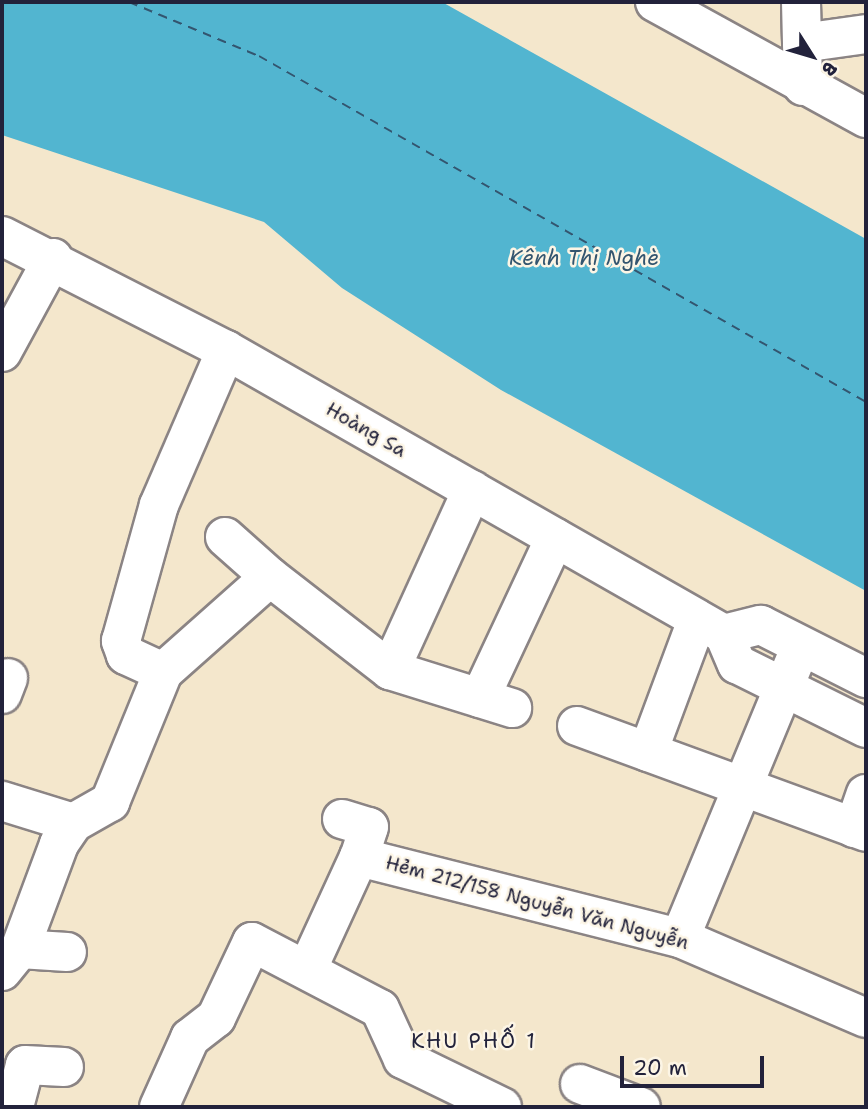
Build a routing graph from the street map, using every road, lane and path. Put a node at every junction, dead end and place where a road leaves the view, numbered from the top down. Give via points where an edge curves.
1 (801, 2) edge
2 (664, 4) edge
3 (866, 34) edge
4 (802, 43) junction
5 (803, 86) junction
6 (866, 118) edge
7 (2, 236) edge
8 (53, 258) junction
9 (226, 350) junction
10 (2, 352) edge
11 (472, 490) junction
12 (225, 537) dead end
13 (555, 538) junction
14 (270, 577) junction
15 (711, 627) junction
16 (801, 646) junction
17 (390, 670) junction
18 (163, 672) junction
19 (866, 678) edge
20 (781, 687) junction
21 (577, 726) dead end
22 (866, 728) edge
23 (648, 752) junction
24 (740, 786) junction
25 (2, 801) edge
26 (862, 818) edge
27 (342, 819) dead end
28 (73, 823) junction
29 (359, 857) junction
30 (680, 938) junction
31 (67, 952) dead end
32 (11, 960) edge
33 (307, 970) junction
34 (866, 1018) edge
35 (64, 1067) dead end
36 (580, 1084) dead end
37 (14, 1107) edge
38 (159, 1107) edge
39 (502, 1107) edge
40 (642, 1107) edge

1 - 4 street
2 - 5 street
3 - 4 street
4 - 5 street
5 - 6 street
7 - 8 street, Hoàng Sa
8 - 9 street, Hoàng Sa
8 - 10 street
9 - 11 street, Hoàng Sa
9 - 18 street via 159,505 121,641 126,655
11 - 13 street, Hoàng Sa
11 - 17 street
12 - 14 street
13 - 15 street, Hoàng Sa
13 - 17 street via 496,703
14 - 17 street
14 - 18 street
15 - 16 street via 761,625
15 - 20 street via 737,664
15 - 23 street
16 - 19 street
16 - 20 street
18 - 28 street via 110,802
20 - 22 street
20 - 24 street
21 - 23 street
23 - 24 street
24 - 26 street
24 - 30 street
25 - 28 street
27 - 29 street via 369,827
28 - 32 street
29 - 30 street, Hẻm 212/158 Nguyễn Văn Nguyễn
29 - 33 street, Hẻm 212/158 Nguyễn Văn Nguyễn
30 - 34 street, Hẻm 212/158 Nguyễn Văn Nguyễn
31 - 32 street
33 - 38 street via 252,942 216,1018 190,1038
33 - 39 street via 380,1009 403,1059
35 - 37 street via 25,1065
36 - 40 street

